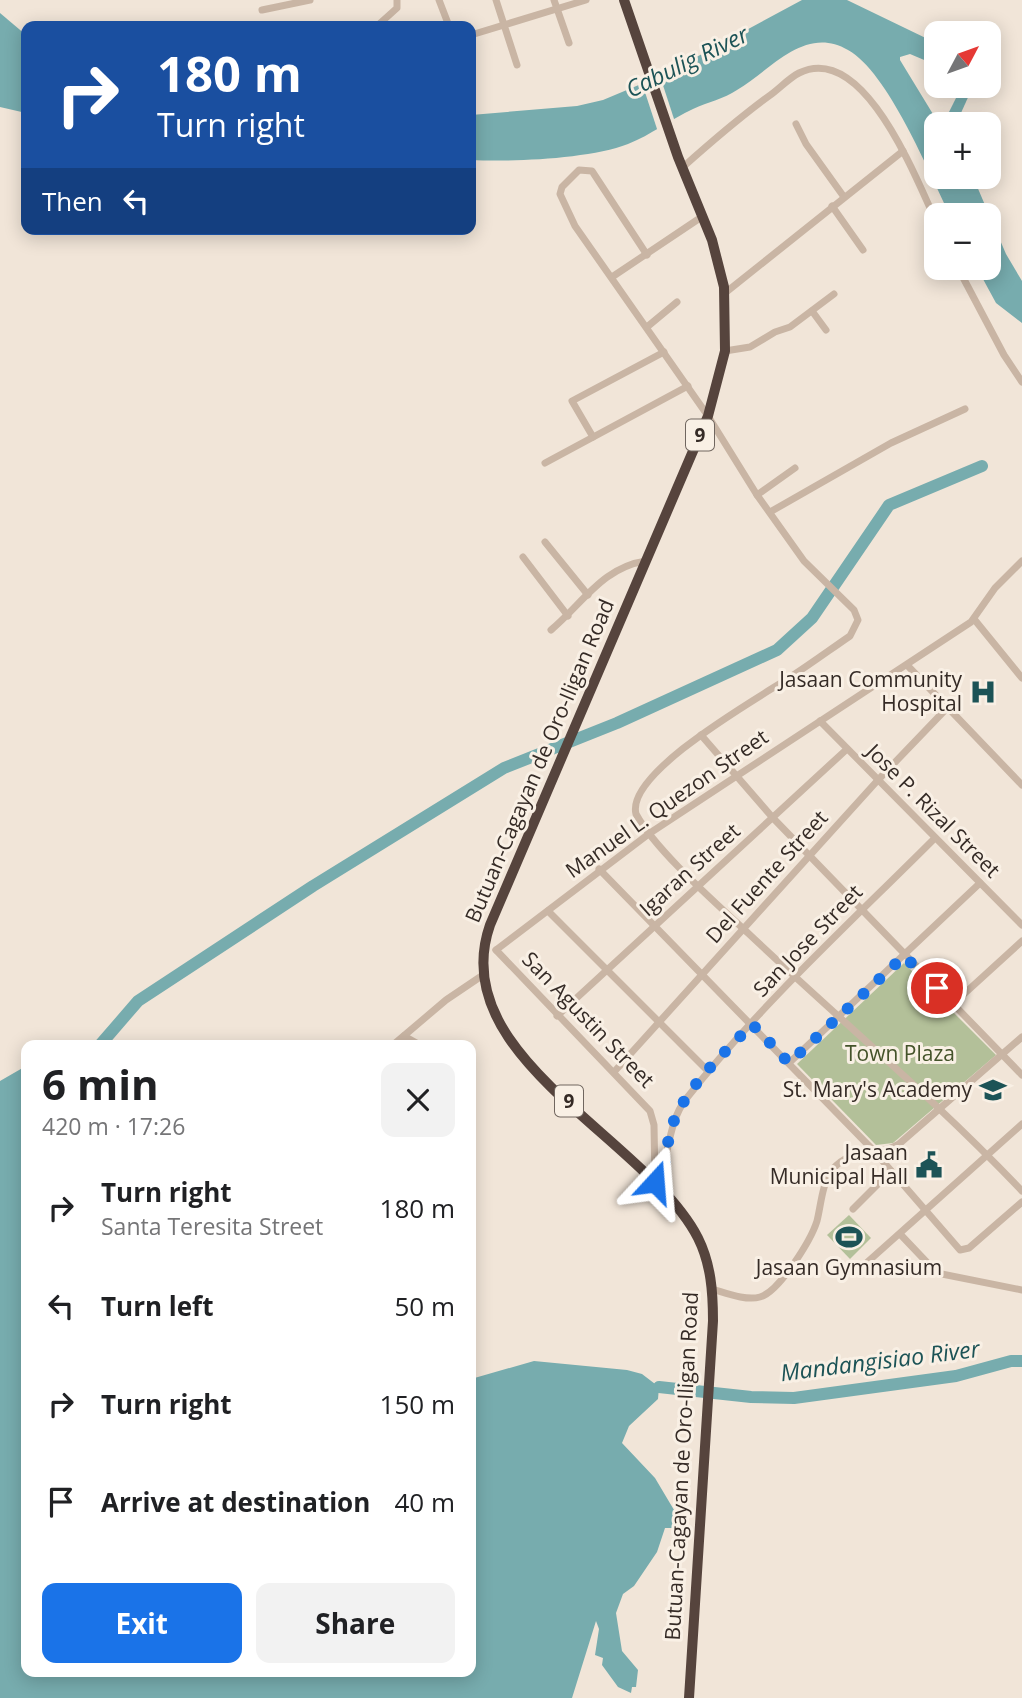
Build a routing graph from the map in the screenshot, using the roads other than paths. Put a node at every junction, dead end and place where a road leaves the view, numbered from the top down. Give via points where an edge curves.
1 (310, 0) edge
2 (397, 0) edge
3 (439, 0) edge
4 (496, 0) edge
5 (554, 0) edge
6 (586, 0) edge
7 (624, 0) edge
8 (557, 9) junction
9 (262, 10) dead end
10 (383, 21) edge
11 (447, 21) edge
12 (506, 25) junction
13 (476, 34) edge
14 (569, 43) dead end
15 (517, 65) dead end
16 (796, 124) dead end
17 (903, 151) junction
18 (680, 163) junction
19 (844, 197) junction
20 (928, 203) edge
21 (832, 206) junction
22 (703, 216) junction
23 (863, 250) dead end
24 (647, 255) junction
25 (612, 277) junction
26 (964, 280) edge
27 (725, 293) junction
28 (834, 293) dead end
29 (677, 302) dead end
30 (812, 311) junction
31 (647, 327) junction
32 (826, 330) dead end
33 (725, 351) junction
34 (664, 352) junction
35 (1022, 382) edge
36 (688, 386) junction
37 (965, 409) dead end
38 (708, 416) junction
39 (593, 437) junction
40 (545, 463) dead end
41 (795, 468) dead end
42 (757, 495) junction
43 (770, 512) junction
44 (545, 542) dead end
45 (523, 557) dead end
46 (646, 561) junction
47 (1022, 561) edge
48 (588, 595) junction
49 (568, 616) junction
50 (974, 619) junction
51 (551, 630) dead end
52 (907, 665) junction
53 (1022, 678) edge
54 (948, 708) junction
55 (820, 721) junction
56 (701, 735) junction
57 (847, 749) junction
58 (735, 776) junction
59 (878, 780) junction
60 (1022, 785) edge
61 (773, 818) junction
62 (650, 833) junction
63 (935, 838) junction
64 (809, 856) junction
65 (599, 869) junction
66 (981, 883) junction
67 (699, 886) junction
68 (862, 910) junction
69 (548, 911) junction
70 (1022, 925) edge
71 (654, 926) junction
72 (743, 928) junction
73 (1022, 941) edge
74 (484, 949) junction
75 (496, 950) junction
76 (904, 956) junction
77 (605, 970) junction
78 (703, 974) junction
79 (483, 975) junction
80 (795, 977) junction
81 (953, 1004) junction
82 (557, 1016) junction
83 (838, 1017) junction
84 (659, 1023) junction
85 (752, 1024) junction
86 (404, 1036) junction
87 (1022, 1037) edge
88 (399, 1040) edge
89 (411, 1040) edge
90 (1002, 1055) junction
91 (789, 1063) junction
92 (708, 1071) junction
93 (614, 1073) junction
94 (1022, 1074) edge
95 (942, 1109) junction
96 (1022, 1124) edge
97 (874, 1151) junction
98 (988, 1155) junction
99 (656, 1158) junction
100 (637, 1165) junction
101 (891, 1171) junction
102 (655, 1182) junction
103 (1022, 1191) edge
104 (1022, 1202) edge
105 (853, 1209) dead end
106 (925, 1210) junction
107 (900, 1234) junction
108 (854, 1274) dead end
109 (712, 1289) junction
110 (1022, 1290) edge
111 (689, 1698) edge

1 - 9 street
2 - 10 street via 397,8
3 - 11 street
4 - 12 street
5 - 8 street
6 - 8 street
7 - 18 highway, Butuan-Cagayan de Oro-Iligan Road / 9
8 - 12 street
8 - 14 street
12 - 13 street
12 - 15 street
16 - 19 street
17 - 18 street via 882,116 846,76 814,69 799,73
17 - 19 street
17 - 20 street
18 - 22 highway, Butuan-Cagayan de Oro-Iligan Road / 9
19 - 21 street
21 - 23 street
21 - 27 street
22 - 24 street
22 - 27 highway, Butuan-Cagayan de Oro-Iligan Road / 9
24 - 25 street
24 - 25 street via 598,176 579,170 560,194 575,226
25 - 31 street
26 - 35 street
27 - 33 highway, Butuan-Cagayan de Oro-Iligan Road / 9
28 - 30 street
29 - 31 street
30 - 32 street
30 - 33 street via 750,347
31 - 34 street
33 - 38 highway, Butuan-Cagayan de Oro-Iligan Road / 9
34 - 36 street
34 - 39 street via 572,401
36 - 38 street
36 - 39 street
37 - 43 street via 891,443
38 - 42 street
38 - 46 highway, Butuan-Cagayan de Oro-Iligan Road / 9
39 - 40 street
41 - 42 street
42 - 43 street
43 - 56 street via 804,561 857,615 857,625 850,636
44 - 48 street
45 - 49 street
46 - 48 street via 624,565
46 - 74 highway, Butuan-Cagayan de Oro-Iligan Road / 9 via 527,832
47 - 50 street, Manuel L. Quezon Street via 995,588
48 - 49 street
49 - 51 street
50 - 52 street, Manuel L. Quezon Street
50 - 53 street
52 - 54 street
52 - 55 street, Manuel L. Quezon Street
54 - 59 street, Del Fuente Street
54 - 60 street
55 - 57 street, Jose P. Rizal Street
55 - 58 street, Manuel L. Quezon Street
56 - 58 street
56 - 62 street via 663,766 638,798 636,814
57 - 59 street, Jose P. Rizal Street
57 - 61 street, Igaran Street
58 - 61 street
58 - 62 street, Manuel L. Quezon Street
59 - 63 street, Jose P. Rizal Street
59 - 64 street, Del Fuente Street
61 - 64 street
61 - 67 street, Igaran Street
62 - 65 street, Manuel L. Quezon Street
62 - 67 street
63 - 66 street, Jose P. Rizal Street
63 - 68 street, San Jose Street
64 - 68 street
64 - 72 street, Del Fuente Street
65 - 69 street, Manuel L. Quezon Street
65 - 71 street
66 - 70 street, Jose P. Rizal Street
66 - 76 street
67 - 71 street, Igaran Street
67 - 72 street
68 - 76 street
68 - 80 street, San Jose Street
69 - 75 street, Manuel L. Quezon Street
69 - 77 street
71 - 77 street, Igaran Street
71 - 78 street
72 - 78 street, Del Fuente Street
72 - 80 street
73 - 81 street
74 - 75 street
74 - 79 highway, Butuan-Cagayan de Oro-Iligan Road / 9
75 - 82 street, San Agustin Street
76 - 81 street
76 - 83 street
77 - 82 street, Igaran Street
77 - 84 street
78 - 84 street, Del Fuente Street
78 - 85 street
79 - 86 street
79 - 100 highway, Butuan-Cagayan de Oro-Iligan Road / 9 via 493,1013 515,1047
80 - 83 street
80 - 85 street, San Jose Street
81 - 90 street
82 - 93 street, San Agustin Street
83 - 91 street
83 - 95 street
84 - 92 street
84 - 93 street, Del Fuente Street
85 - 91 street
85 - 92 street, San Jose Street
86 - 88 street
86 - 89 street
87 - 90 street
90 - 94 street
90 - 95 street
91 - 97 street
92 - 102 street, San Jose Street via 675,1116 662,1173
93 - 99 street, San Agustin Street via 650,1111
95 - 97 street via 900,1144
95 - 98 street
96 - 98 street
97 - 101 street
97 - 109 street via 857,1152 832,1171 812,1233 769,1291 752,1298
98 - 103 street
98 - 106 street
99 - 100 street
99 - 102 street, San Agustin Street
100 - 102 highway, Butuan-Cagayan de Oro-Iligan Road / 9
101 - 105 street
101 - 106 street
102 - 109 highway, Butuan-Cagayan de Oro-Iligan Road / 9 via 697,1236
104 - 106 street via 963,1251
106 - 107 street
107 - 108 street
107 - 110 street via 937,1273
109 - 111 highway, Butuan-Cagayan de Oro-Iligan Road / 9

